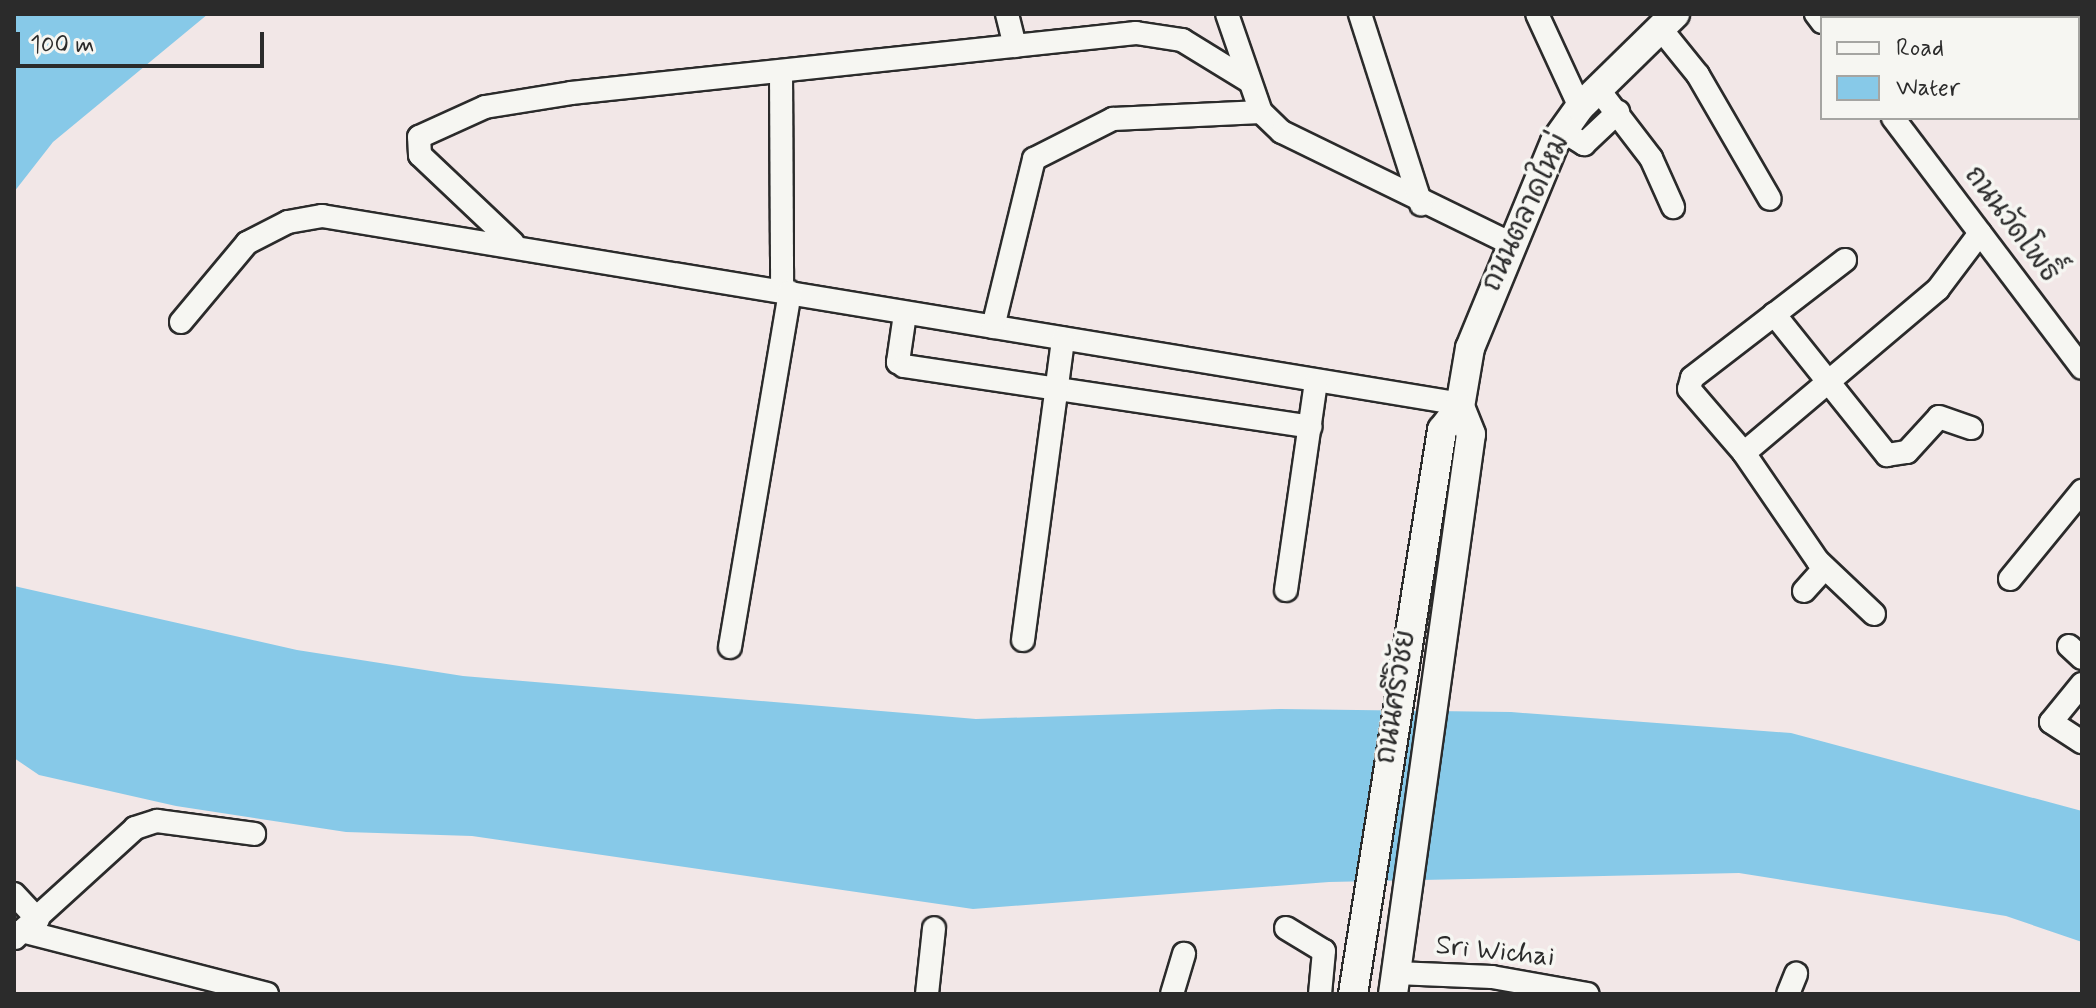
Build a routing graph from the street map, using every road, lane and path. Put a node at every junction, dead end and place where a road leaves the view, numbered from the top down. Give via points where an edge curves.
1 (1007, 14) edge
2 (1227, 14) edge
3 (1360, 14) edge
4 (1537, 14) edge
5 (1667, 21) edge
6 (1015, 46) junction
7 (781, 71) junction
8 (1249, 81) junction
9 (1589, 98) junction
10 (1261, 112) junction
11 (1618, 112) junction
12 (1895, 120) edge
13 (1563, 131) junction
14 (1770, 199) dead end
15 (1421, 204) junction
16 (1673, 207) dead end
17 (1980, 233) junction
18 (1508, 242) junction
19 (513, 243) junction
20 (1845, 260) dead end
21 (786, 292) junction
22 (905, 314) junction
23 (1774, 314) junction
24 (181, 322) dead end
25 (993, 327) junction
26 (1063, 339) junction
27 (2082, 368) edge
28 (1316, 382) junction
29 (1829, 382) junction
30 (1056, 391) junction
31 (1460, 406) junction
32 (1310, 427) junction
33 (1971, 428) dead end
34 (1744, 453) junction
35 (2082, 491) edge
36 (1825, 568) junction
37 (2010, 579) dead end
38 (1286, 590) dead end
39 (1804, 591) dead end
40 (1874, 614) dead end
41 (1023, 640) dead end
42 (730, 647) dead end
43 (2082, 684) edge
44 (2082, 742) edge
45 (254, 834) dead end
46 (14, 894) edge
47 (934, 928) dead end
48 (1286, 928) dead end
49 (25, 930) edge
50 (1184, 954) dead end
51 (1395, 984) edge
52 (267, 994) edge
53 (927, 994) edge
54 (1172, 994) edge
55 (1320, 994) edge
56 (1353, 994) edge
57 (1587, 994) edge

1 - 6 street
2 - 8 street
3 - 15 street
4 - 9 street
5 - 9 main road, ถนนตลาดใหม่
5 - 14 street
6 - 7 street
6 - 8 street via 1163,32
7 - 19 street via 485,107 419,137 420,155
7 - 21 street
8 - 10 street
9 - 11 street
9 - 13 main road, ถนนตลาดใหม่
10 - 15 street via 1282,132
10 - 25 street via 1113,119 1034,159
11 - 13 street via 1584,144
11 - 16 street via 1651,158
12 - 17 street, ถนนวัดโพธิ์
13 - 18 main road, ถนนตลาดใหม่
15 - 18 street
17 - 27 street, ถนนวัดโพธิ์
17 - 29 street via 1938,289
18 - 31 main road, ถนนตลาดใหม่ via 1470,348
19 - 21 street
19 - 24 street via 322,216 288,222 247,243
20 - 23 street
21 - 22 street
21 - 42 street
22 - 25 street
22 - 30 street via 898,362 904,366
23 - 29 street
23 - 34 street via 1692,378 1689,389
25 - 26 street
26 - 28 street
26 - 30 street
28 - 31 street
28 - 32 street
29 - 33 street via 1887,455 1907,452 1939,417
29 - 34 street
30 - 32 street
30 - 41 street
31 - 51 main road, ถนนศรีวิชัย via 1471,434
31 - 56 main road, ถนนศรีวิชัย via 1442,430
32 - 38 street
34 - 36 street
35 - 37 street
36 - 39 street
36 - 40 street
43 - 44 street via 2051,722
45 - 49 street via 157,821 135,828
46 - 49 street
47 - 53 street
48 - 55 street via 1324,951
49 - 52 street
50 - 54 street
51 - 57 street, Sri Wichai via 1492,977

